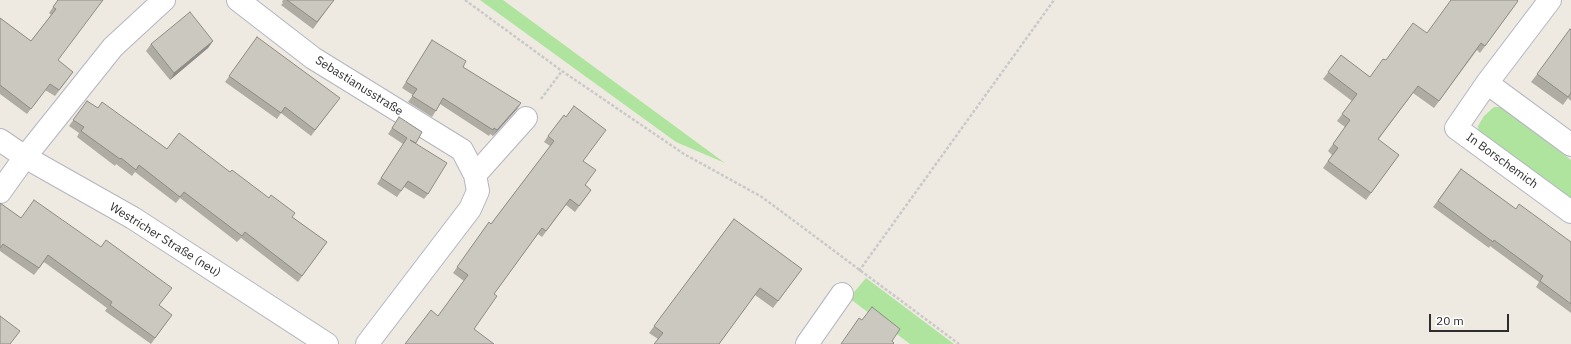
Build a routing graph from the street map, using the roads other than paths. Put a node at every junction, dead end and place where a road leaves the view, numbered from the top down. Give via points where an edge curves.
1 (164, 0) edge
2 (238, 0) edge
3 (1550, 0) edge
4 (1487, 83) junction
5 (526, 118) road end
6 (0, 140) edge
7 (1571, 145) edge
8 (25, 157) junction
9 (475, 175) junction
10 (0, 192) edge
11 (1571, 212) edge
12 (842, 294) dead end
13 (327, 344) edge
14 (367, 344) edge
15 (807, 344) edge

1 - 8 street via 113,47
2 - 9 street, Sebastianusstraße via 313,58 462,150
3 - 4 street, In Borschemich
4 - 7 street
4 - 11 street, In Borschemich via 1456,128
5 - 9 street
6 - 8 street, Westricher Straße (neu)
8 - 10 street
8 - 13 street, Westricher Straße (neu) via 134,218
9 - 14 street, Sebastianusstraße via 478,191 470,209
12 - 15 street

